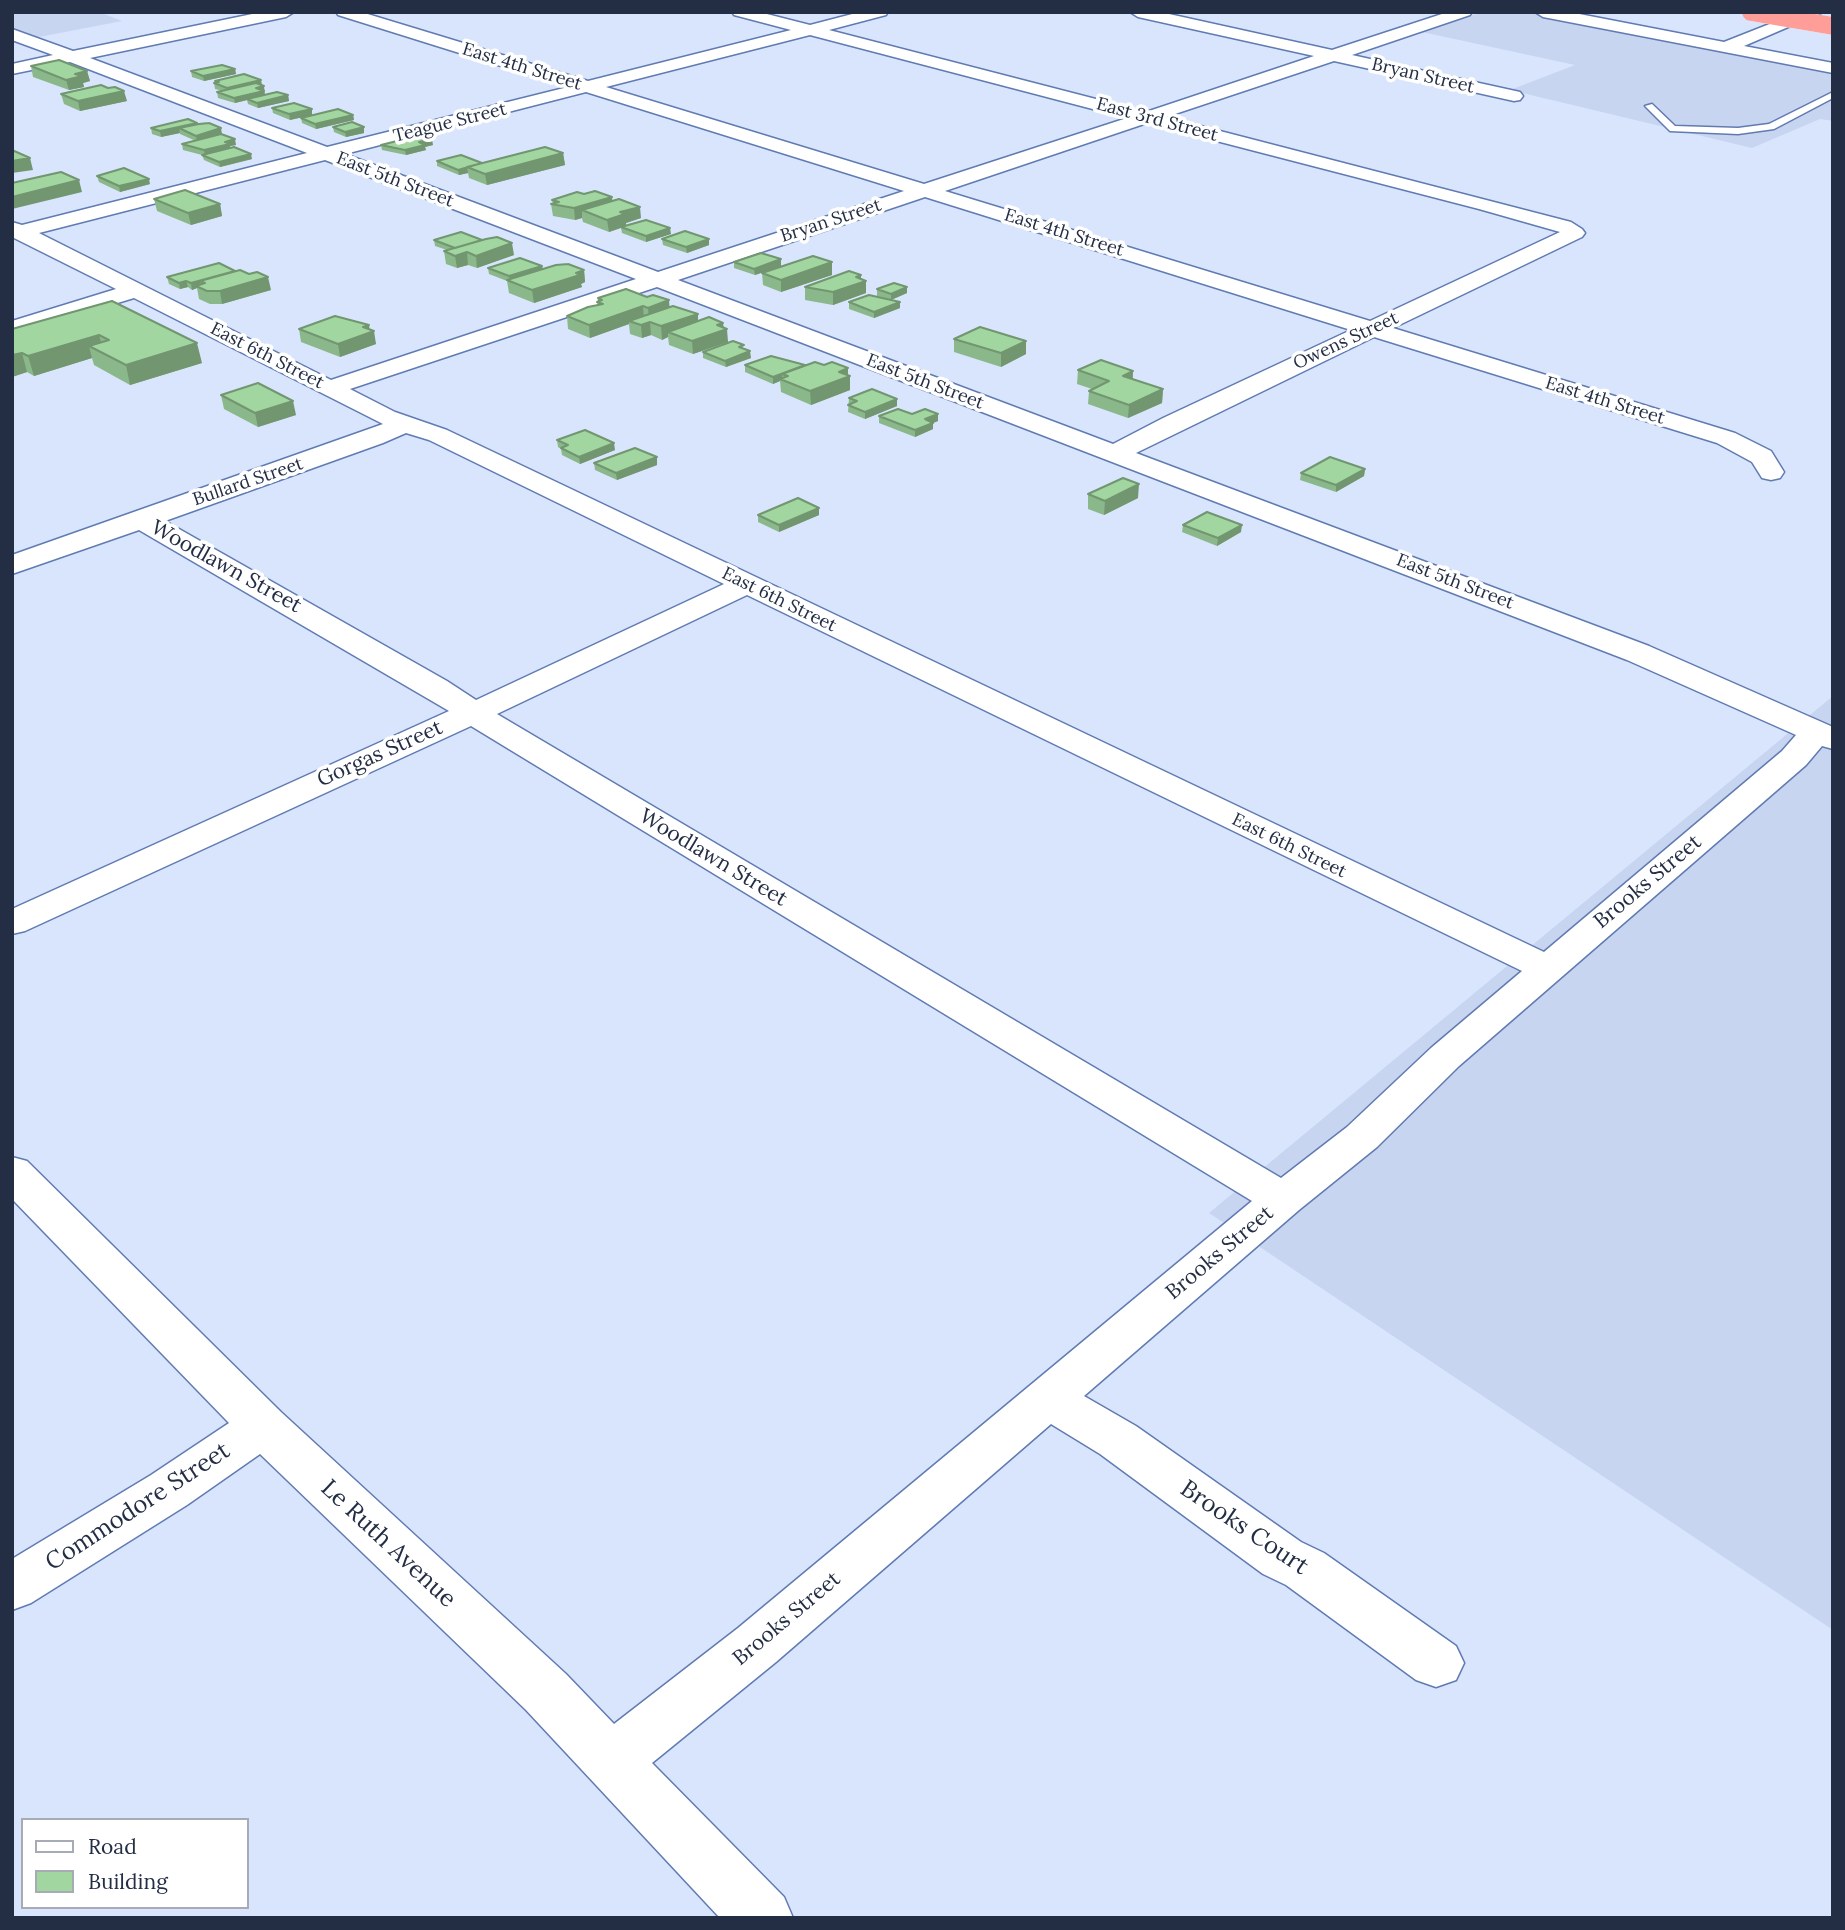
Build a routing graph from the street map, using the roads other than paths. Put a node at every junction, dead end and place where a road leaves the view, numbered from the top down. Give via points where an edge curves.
1 (286, 12) edge
2 (345, 12) edge
3 (740, 12) edge
4 (880, 12) edge
5 (1138, 12) edge
6 (1464, 12) edge
7 (1543, 12) edge
8 (1751, 12) edge
9 (1813, 12) edge
10 (1833, 16) edge
11 (1833, 26) edge
12 (811, 31) junction
13 (12, 34) edge
14 (1725, 47) junction
15 (1333, 56) junction
16 (70, 57) junction
17 (1833, 68) edge
18 (12, 69) edge
19 (589, 87) junction
20 (1833, 95) edge
21 (1514, 96) dead end
22 (1649, 106) dead end
23 (1146, 117) junction
24 (326, 154) junction
25 (925, 191) junction
26 (1572, 230) joint
27 (15, 231) edge
28 (657, 280) junction
29 (137, 290) junction
30 (12, 328) edge
31 (1372, 329) junction
32 (330, 388) junction
33 (404, 424) junction
34 (1114, 454) junction
35 (1771, 472) dead end
36 (141, 520) junction
37 (12, 565) edge
38 (747, 584) junction
39 (473, 712) junction
40 (1825, 735) edge
41 (12, 923) edge
42 (1547, 968) junction
43 (12, 1171) edge
44 (1283, 1199) junction
45 (1049, 1399) junction
46 (263, 1426) junction
47 (12, 1587) edge
48 (1436, 1663) dead end
49 (611, 1761) junction
50 (762, 1918) edge

1 - 16 street
2 - 19 street, East 4th Street
3 - 12 street, East 3rd Street
4 - 12 street, Teague Street
5 - 15 street
6 - 15 street, Bryan Street
7 - 14 street
8 - 11 highway, bridge
9 - 10 highway
9 - 14 street
12 - 19 street, Teague Street
12 - 23 street, East 3rd Street
13 - 16 street, East 5th Street
14 - 17 street
15 - 21 street, Bryan Street
15 - 23 street, Bryan Street
16 - 18 street
16 - 24 street, East 5th Street
19 - 24 street, Teague Street
19 - 25 street, East 4th Street
20 - 22 lane via 1780,123 1738,131 1673,129
23 - 25 street, Bryan Street
23 - 26 street, East 3rd Street
24 - 27 street, Teague Street
24 - 28 street, East 5th Street
25 - 28 street, Bryan Street
25 - 31 street, East 4th Street
26 - 31 street, Owens Street via 1575,233 1567,238
27 - 29 street, East 6th Street
28 - 32 street, Bryan Street
28 - 34 street, East 5th Street
29 - 30 street
29 - 32 street, East 6th Street
31 - 34 street, Owens Street
31 - 35 street, East 4th Street via 1726,438 1762,457
32 - 33 street, East 6th Street
33 - 36 street, Bullard Street
33 - 38 street, East 6th Street via 438,435
34 - 40 street, East 5th Street via 1638,653
36 - 37 street, Bullard Street
36 - 39 street, Woodlawn Street via 335,628
38 - 39 street, Gorgas Street
38 - 42 street, East 6th Street
39 - 41 street, Gorgas Street
39 - 44 street, Woodlawn Street
40 - 42 street, Brooks Street
42 - 44 street, Brooks Street via 1362,1137
43 - 46 street, Le Ruth Avenue
44 - 45 street, Brooks Street
45 - 48 street, Brooks Court via 1118,1440
45 - 49 street, Brooks Street via 757,1645
46 - 47 street, Commodore Street via 170,1490
46 - 49 street, Le Ruth Avenue via 536,1682
49 - 50 street, Le Ruth Avenue

